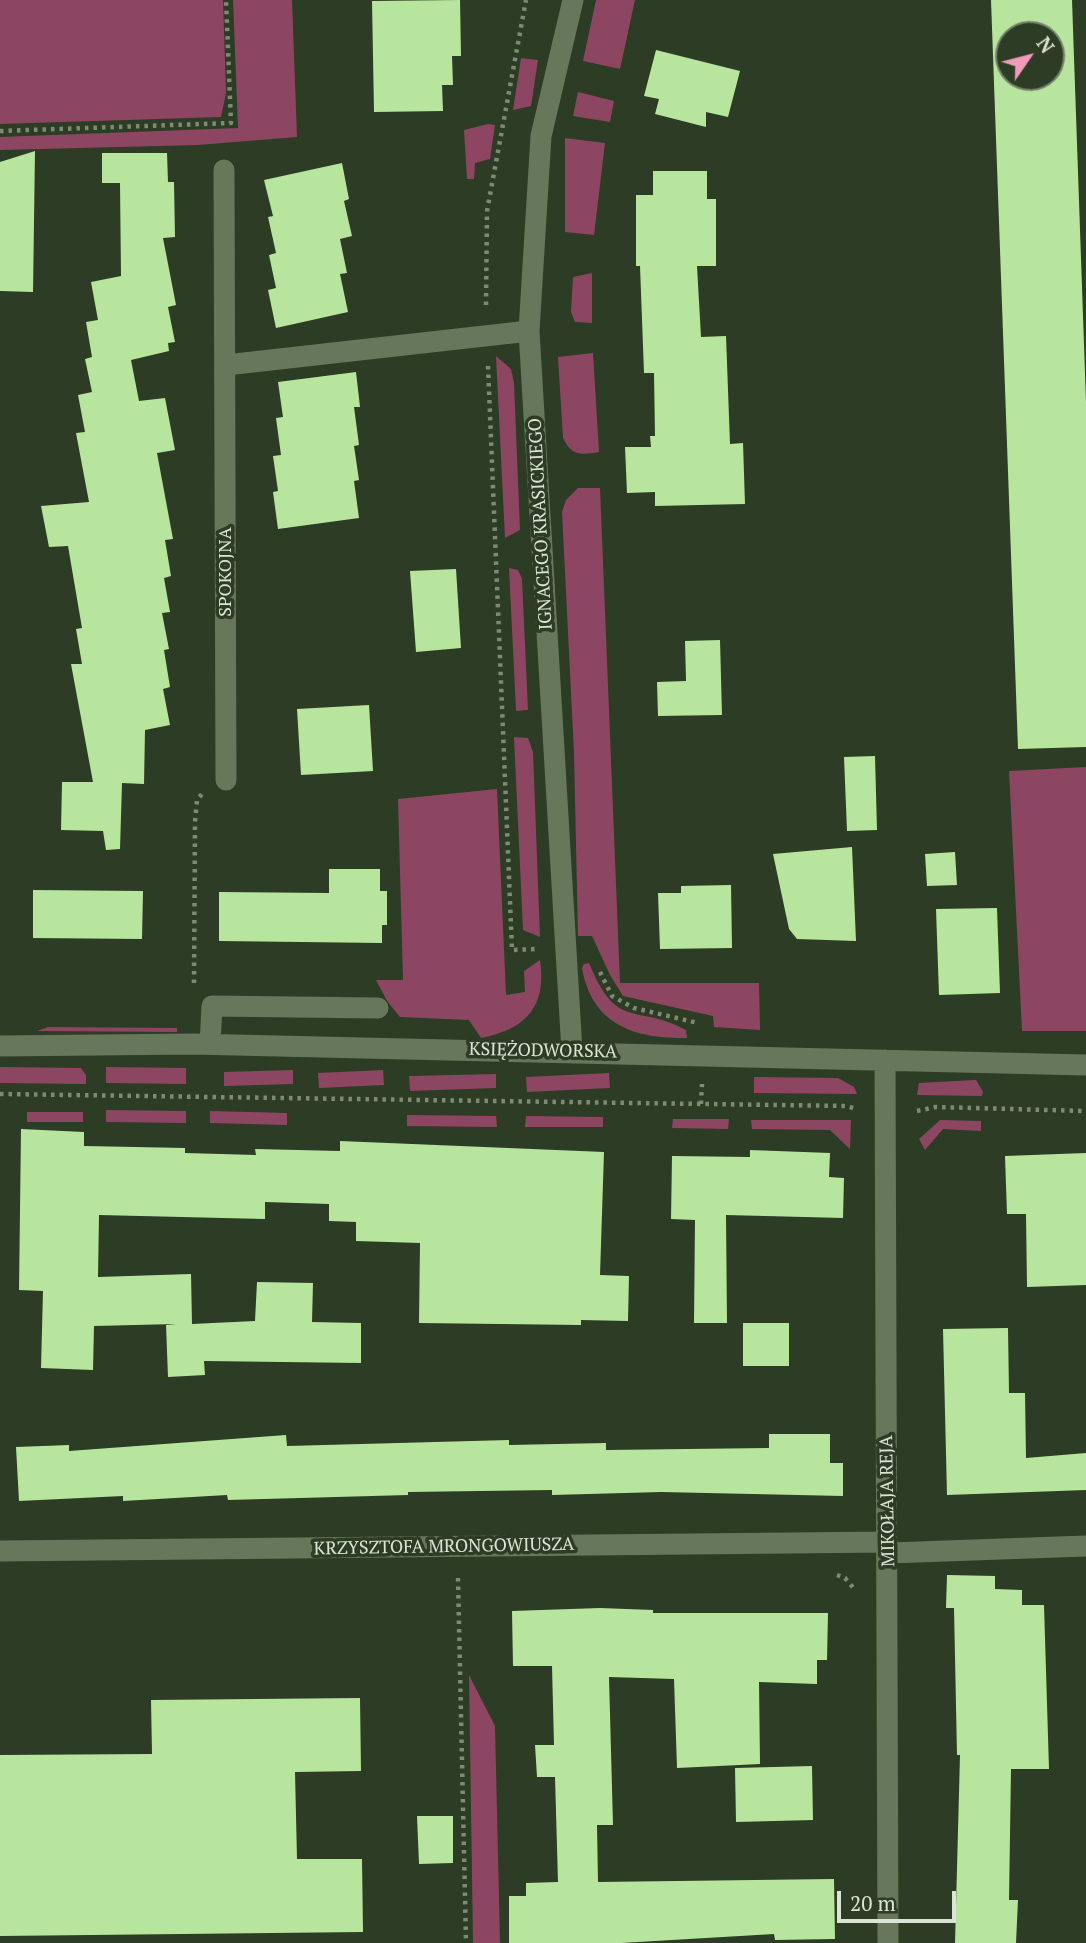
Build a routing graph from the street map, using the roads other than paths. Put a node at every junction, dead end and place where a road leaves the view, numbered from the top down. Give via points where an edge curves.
1 (573, 0) edge
2 (224, 170) dead end
3 (529, 331) junction
4 (226, 365) junction
5 (226, 780) road end
6 (378, 1008) dead end
7 (210, 1044) junction
8 (0, 1045) edge
9 (572, 1052) junction
10 (885, 1060) junction
11 (1086, 1065) edge
12 (1086, 1546) edge
13 (888, 1547) junction
14 (0, 1551) edge
15 (888, 1943) edge

1 - 3 street, IGNACEGO KRASICKIEGO via 541,136
2 - 4 street, SPOKOJNA
3 - 4 street
3 - 9 street, IGNACEGO KRASICKIEGO
4 - 5 street, SPOKOJNA
6 - 7 street via 212,1006
7 - 8 street, KSIĘŻODWORSKA
7 - 9 street, KSIĘŻODWORSKA
9 - 10 street, KSIĘŻODWORSKA
10 - 11 street, KSIĘŻODWORSKA
10 - 13 street, MIKOŁAJA REJA
12 - 13 street, KRZYSZTOFA MRONGOWIUSZA
13 - 14 street, KRZYSZTOFA MRONGOWIUSZA
13 - 15 street, MIKOŁAJA REJA

